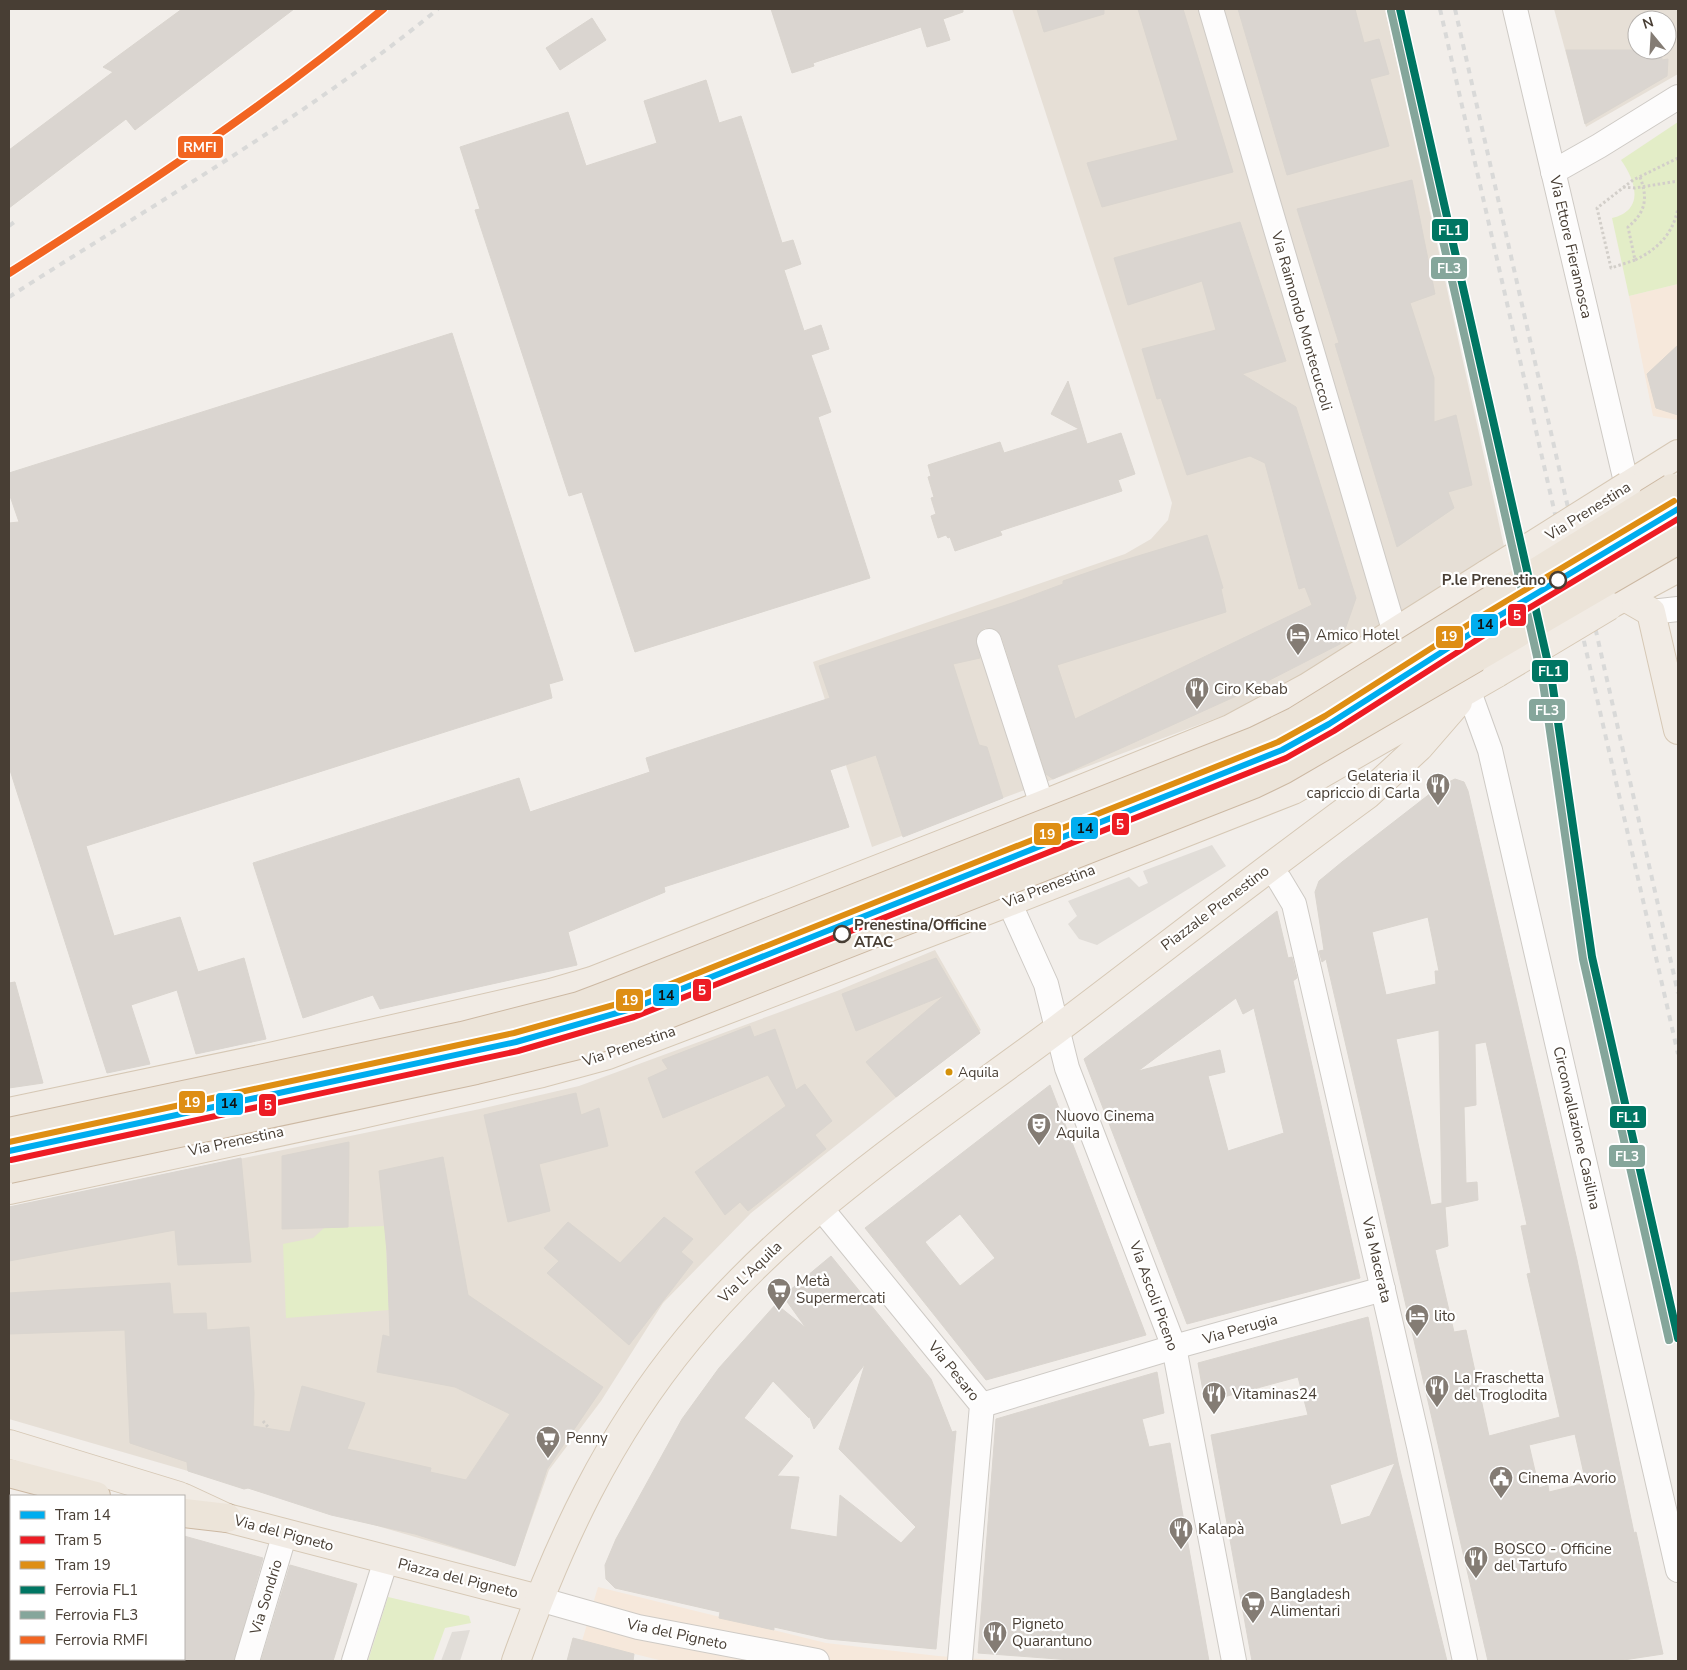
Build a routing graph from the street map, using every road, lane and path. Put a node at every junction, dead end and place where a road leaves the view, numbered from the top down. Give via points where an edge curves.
1 (1211, 9) edge
2 (1515, 9) edge
3 (1678, 96) edge
4 (1678, 158) edge
5 (1553, 172) junction
6 (1640, 177) junction
7 (1678, 181) edge
8 (1622, 187) junction
9 (1644, 187) junction
10 (1678, 208) edge
11 (1635, 260) junction
12 (1678, 454) edge
13 (1678, 484) edge
14 (1627, 486) junction
15 (1676, 523) edge
16 (1678, 568) edge
17 (1617, 601) junction
18 (1678, 609) edge
19 (1651, 612) junction
20 (1401, 638) junction
21 (989, 640) dead end
22 (1417, 670) junction
23 (1468, 689) junction
24 (1385, 694) junction
25 (1678, 730) edge
26 (1373, 744) junction
27 (1367, 795) junction
28 (1042, 805) junction
29 (1224, 818) joint
30 (1268, 868) junction
31 (1009, 902) junction
32 (1057, 1029) junction
33 (9, 1112) edge
34 (9, 1132) edge
35 (9, 1169) edge
36 (9, 1190) edge
37 (820, 1207) junction
38 (1383, 1289) junction
39 (1174, 1347) junction
40 (982, 1405) junction
41 (263, 1421) dead end
42 (268, 1427) dead end
43 (9, 1444) edge
44 (9, 1473) edge
45 (89, 1495) edge
46 (176, 1495) edge
47 (185, 1498) edge
48 (185, 1513) edge
49 (227, 1518) junction
50 (285, 1533) junction
51 (386, 1560) junction
52 (1678, 1570) edge
53 (539, 1599) junction
54 (247, 1661) edge
55 (354, 1661) edge
56 (516, 1661) edge
57 (817, 1661) edge
58 (960, 1661) edge
59 (1234, 1661) edge
60 (1465, 1661) edge

1 - 20 street, Via Raimondo Montecuccoli
2 - 5 street, Via Ettore Fieramosca
3 - 5 street
4 - 6 path
5 - 14 street, Via Ettore Fieramosca
6 - 8 path
6 - 9 path
7 - 9 path
8 - 9 path
8 - 11 path via 1598,208 1610,268
9 - 11 path via 1645,207 1628,227
10 - 11 path via 1666,238 1652,252
12 - 14 main road, Via Prenestina
13 - 34 highway, bridge via 1296,721 1255,741 616,992 556,1012 462,1036
14 - 15 street
14 - 20 main road, Via Prenestina, bridge via 1422,616
15 - 22 street, bridge via 1635,538
15 - 35 highway, bridge via 1316,752 1276,773 653,1020 579,1045 476,1070
16 - 17 main road
17 - 19 main road
17 - 23 main road, Piazzale Prenestino, bridge
18 - 19 street
19 - 25 main road
20 - 22 street, Via Raimondo Montecuccoli via 1408,658
20 - 24 main road
20 - 28 main road via 1268,710
21 - 28 street
22 - 23 street via 1440,687
22 - 24 street
23 - 26 main road, Piazzale Prenestino
23 - 27 main road, Piazzale Prenestino via 1419,747
23 - 52 street, Circonvallazione Casilina via 1490,750
24 - 26 main road
26 - 27 main road
26 - 29 main road, Piazzale Prenestino via 1306,784
27 - 30 main road, Piazzale Prenestino
28 - 33 main road via 571,988 270,1057
29 - 31 main road, Via Prenestina
30 - 32 main road, Piazzale Prenestino
30 - 38 street, Via Macerata via 1294,904
31 - 32 street via 1046,984
31 - 36 main road, Via Prenestina via 587,1061 353,1116
32 - 37 main road, Via L'Aquila
32 - 39 street, Via Ascoli Piceno via 1067,1068
37 - 40 street, Via Pesaro
37 - 53 main road, Via L'Aquila via 722,1298 646,1394 582,1499
38 - 39 street, Via Perugia
38 - 60 street, Via Macerata
39 - 40 street, Via Perugia
39 - 59 street, Via Ascoli Piceno
40 - 58 street, Via Pesaro
41 - 42 path
43 - 46 main road
44 - 45 highway
47 - 49 main road, Via del Pigneto
48 - 49 highway
49 - 50 main road, Via del Pigneto
50 - 51 main road, Via del Pigneto
50 - 54 street, Via Sondrio
51 - 53 main road, Piazza del Pigneto
51 - 55 street, Piazza del Pigneto
53 - 56 main road, Piazza del Pigneto
53 - 57 street, Via del Pigneto via 638,1627

